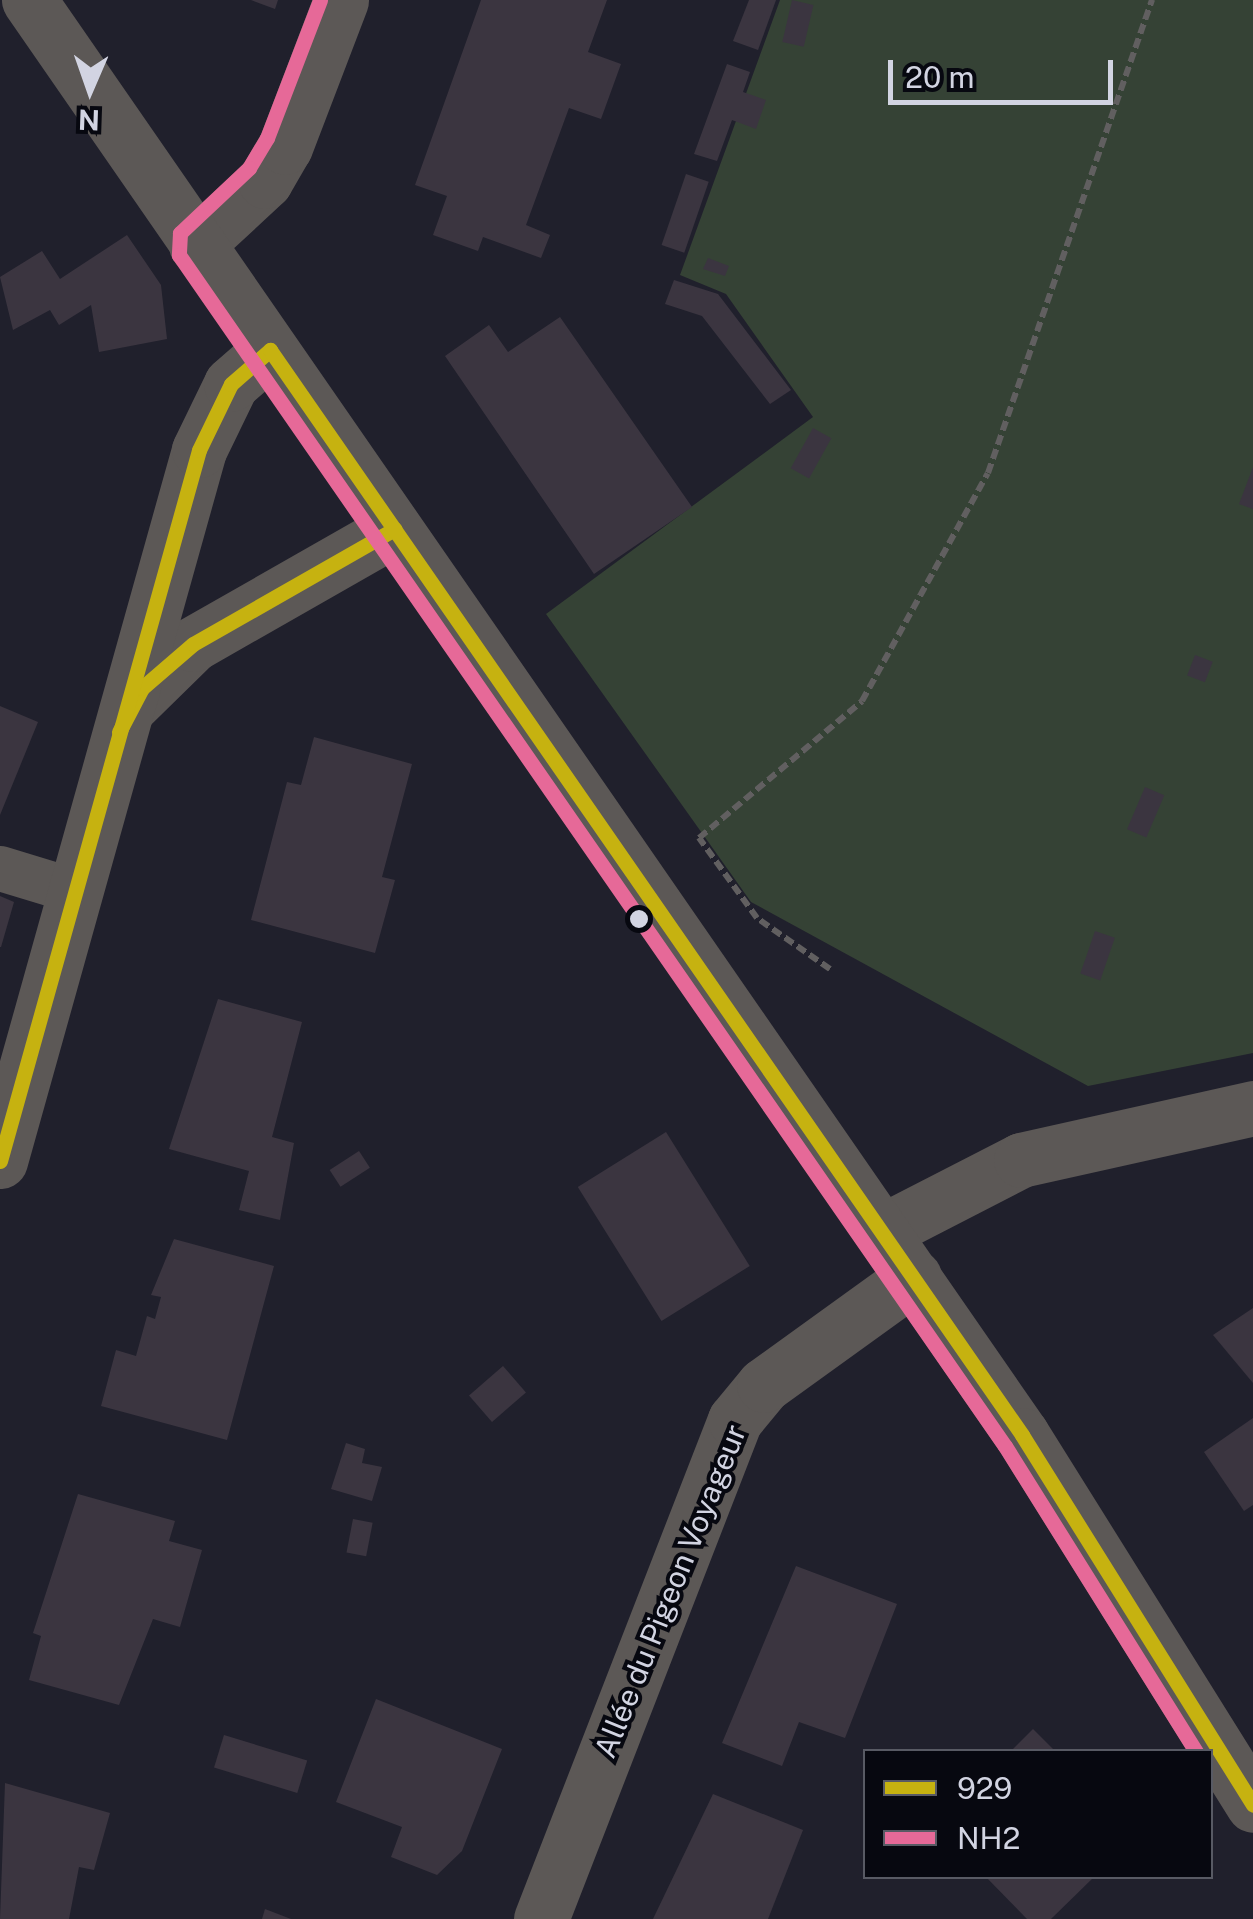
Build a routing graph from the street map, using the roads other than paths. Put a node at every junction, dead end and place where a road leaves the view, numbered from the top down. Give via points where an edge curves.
1 (29, 0) edge
2 (341, 0) edge
3 (196, 245) junction
4 (270, 350) junction
5 (395, 529) junction
6 (123, 717) junction
7 (0, 868) edge
8 (76, 891) junction
9 (1253, 1108) edge
10 (0, 1161) edge
11 (882, 1231) junction
12 (914, 1277) junction
13 (1253, 1805) edge
14 (541, 1919) edge

1 - 3 street
2 - 3 street via 285,148 264,180
3 - 4 street
4 - 5 street
4 - 6 street via 231,384 198,450
5 - 6 street via 192,644
5 - 11 street
6 - 8 street
7 - 8 lane
8 - 10 street
9 - 11 street via 1021,1160
11 - 12 street
12 - 13 street via 1099,1551
12 - 14 street, Allée du Pigeon Voyageur via 764,1385 735,1420

